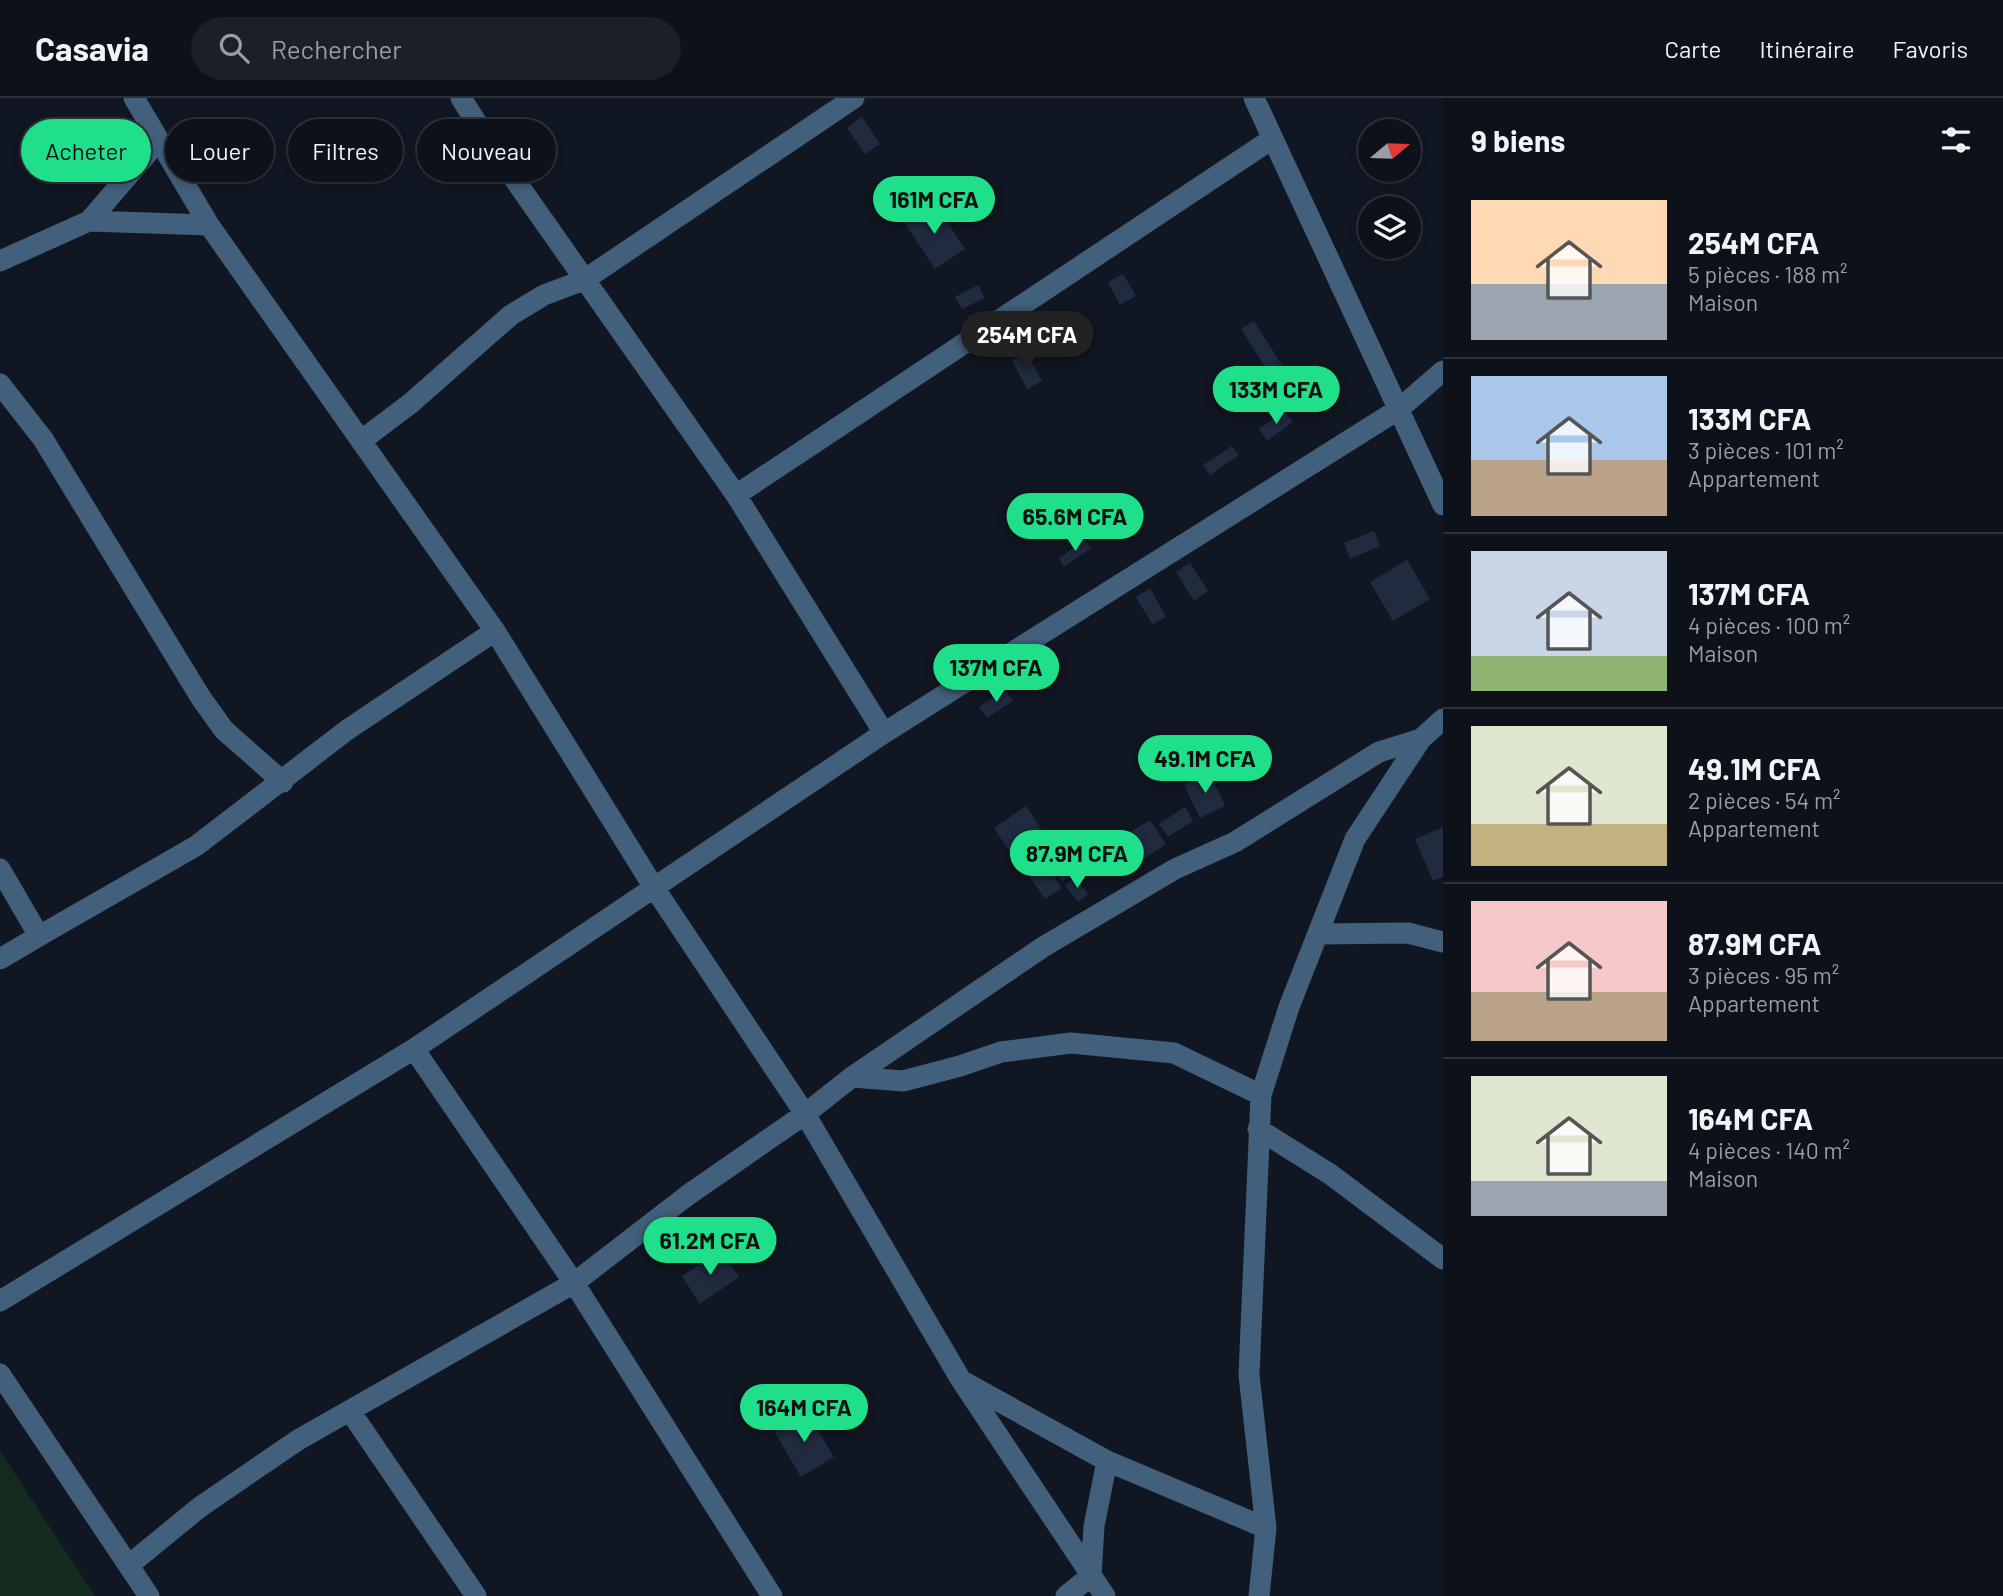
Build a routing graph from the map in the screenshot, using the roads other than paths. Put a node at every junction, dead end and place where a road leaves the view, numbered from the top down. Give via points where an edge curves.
1 (134, 98) edge
2 (461, 98) edge
3 (854, 98) edge
4 (1254, 98) edge
5 (1272, 139) junction
6 (159, 140) junction
7 (89, 221) junction
8 (209, 225) junction
9 (0, 261) edge
10 (584, 280) junction
11 (1443, 371) edge
12 (0, 384) edge
13 (1399, 409) junction
14 (362, 440) junction
15 (736, 495) junction
16 (1443, 505) edge
17 (495, 631) junction
18 (1443, 719) edge
19 (884, 733) junction
20 (1421, 739) junction
21 (283, 782) junction
22 (0, 869) edge
23 (653, 886) junction
24 (1318, 934) junction
25 (38, 936) junction
26 (1443, 942) edge
27 (0, 959) edge
28 (414, 1049) junction
29 (852, 1077) junction
30 (1261, 1095) junction
31 (805, 1114) junction
32 (1258, 1129) junction
33 (1443, 1259) edge
34 (574, 1283) junction
35 (0, 1301) edge
36 (0, 1374) edge
37 (961, 1380) junction
38 (350, 1411) junction
39 (1107, 1461) junction
40 (1266, 1528) junction
41 (129, 1565) junction
42 (1091, 1576) junction
43 (149, 1596) edge
44 (476, 1596) edge
45 (772, 1596) edge
46 (1066, 1596) edge
47 (1105, 1596) edge
48 (1259, 1596) edge

1 - 6 street
2 - 10 street
3 - 10 street
4 - 5 street
5 - 13 street
5 - 15 street
6 - 7 street
6 - 8 street
7 - 8 street
7 - 9 street
8 - 14 street
10 - 14 street via 544,295 511,315
10 - 15 street
11 - 13 street
12 - 21 street via 43,439 224,730
13 - 16 street
13 - 19 street
14 - 17 street
15 - 19 street
17 - 21 street via 347,730
17 - 23 street
18 - 20 street
19 - 23 street
20 - 24 street via 1355,839
20 - 29 street via 1379,752 1235,842 1175,869 1043,947
21 - 25 street via 195,846
22 - 25 street
23 - 28 street
23 - 31 street
24 - 26 street via 1408,933
24 - 30 street
25 - 27 street
28 - 34 street
28 - 35 street
29 - 30 street via 903,1081 1001,1052 1070,1042 1174,1053
29 - 31 street
30 - 32 street
31 - 34 street via 688,1195
31 - 37 street
32 - 33 street via 1330,1174
32 - 40 street via 1249,1375
34 - 38 street
34 - 45 street
36 - 41 street
37 - 39 street
37 - 42 street
38 - 41 street via 298,1440 200,1507
38 - 44 street
39 - 40 street
39 - 42 street via 1094,1526
40 - 48 street
41 - 43 street
42 - 46 street
42 - 47 street

